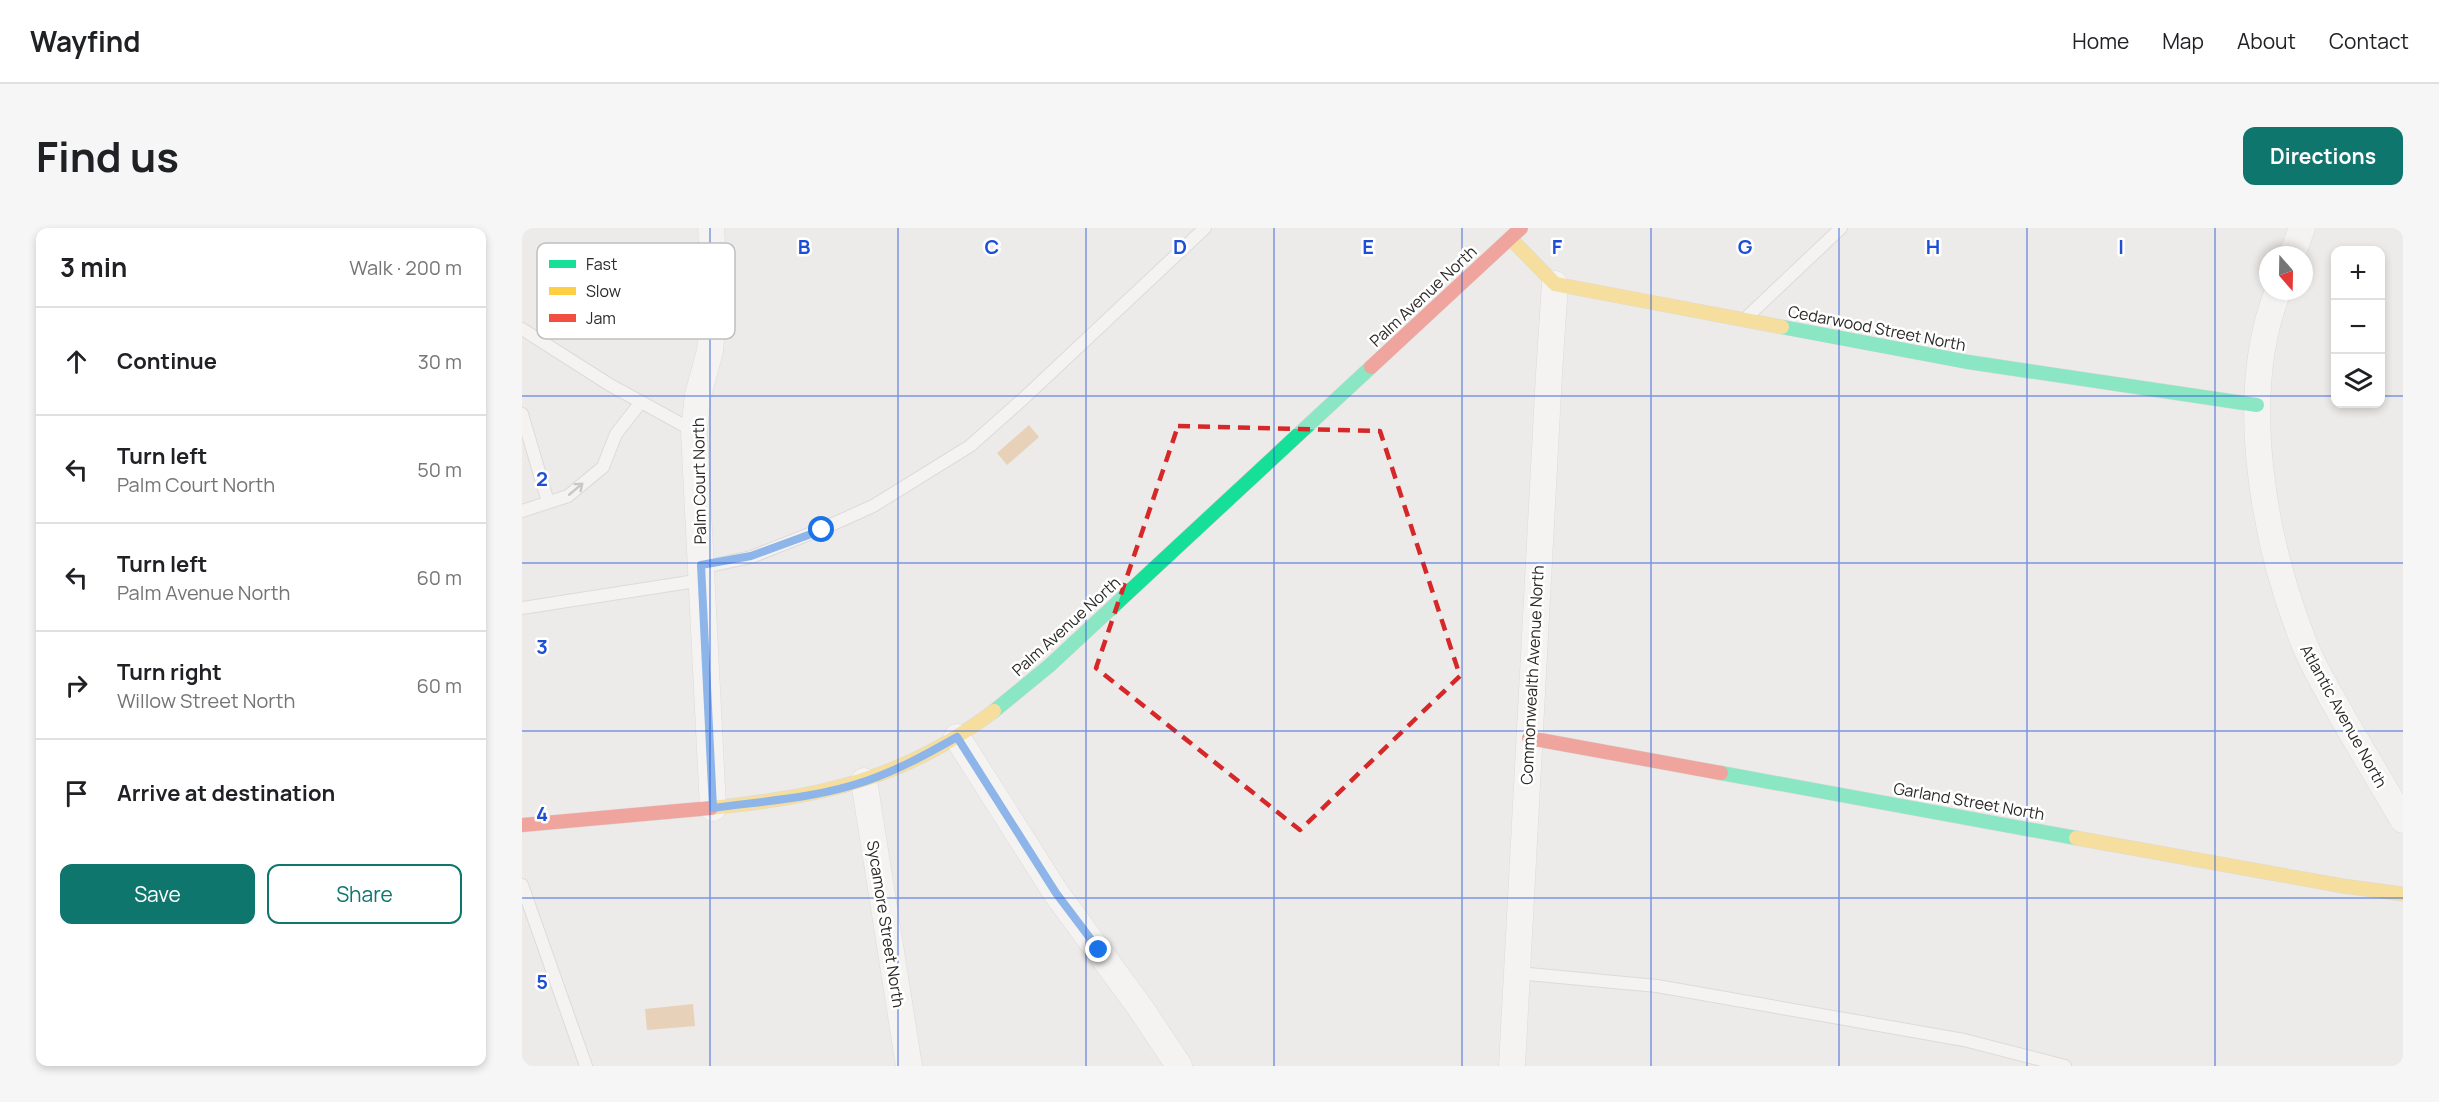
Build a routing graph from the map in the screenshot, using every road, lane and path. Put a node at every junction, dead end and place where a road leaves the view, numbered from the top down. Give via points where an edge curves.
1 (711, 228) edge
2 (1205, 228) edge
3 (1841, 228) edge
4 (2302, 228) edge
5 (1516, 233) edge
6 (712, 243) edge
7 (2295, 246) edge
8 (1556, 284) junction
9 (2276, 300) edge
10 (1743, 320) junction
11 (522, 329) edge
12 (537, 339) edge
13 (538, 339) edge
14 (711, 339) edge
15 (641, 402) junction
16 (2257, 405) junction
17 (522, 414) edge
18 (694, 431) junction
19 (548, 502) junction
20 (522, 511) edge
21 (701, 572) junction
22 (522, 608) edge
23 (957, 737) junction
24 (1529, 738) junction
25 (864, 781) junction
26 (713, 808) junction
27 (2403, 820) edge
28 (522, 825) edge
29 (522, 885) edge
30 (2403, 894) edge
31 (1517, 973) junction
32 (586, 1066) edge
33 (909, 1066) edge
34 (1179, 1066) edge
35 (1512, 1066) edge
36 (2065, 1066) edge

1 - 6 street, Palm Court North
2 - 21 lane via 970,446 873,506 822,530
3 - 10 lane
4 - 7 street
5 - 8 street
5 - 23 street, Palm Avenue North via 1049,666
8 - 10 street, Cedarwood Street North
8 - 24 street, Commonwealth Avenue North
9 - 16 street, Atlantic Avenue North via 2262,355
10 - 16 street, Cedarwood Street North via 1968,362
11 - 12 lane
13 - 15 lane
14 - 18 street, Palm Court North
15 - 18 lane
19 -> 15 lane via 567,496 603,466 616,434
16 - 27 street, Atlantic Avenue North via 2264,506 2280,573 2302,639 2327,691
17 - 19 lane
18 - 21 street, Palm Court North
19 - 20 lane
21 - 22 lane
21 - 26 street, Palm Court North
23 - 25 street, Palm Avenue North via 909,764
23 - 34 street via 1056,893
24 - 30 street, Garland Street North
24 - 31 street, Commonwealth Avenue North
25 - 26 street, Palm Avenue North via 808,796
25 - 33 street, Sycamore Street North
26 - 28 street, Palm Avenue North
29 - 32 lane
31 - 35 street, Commonwealth Avenue North
31 - 36 lane via 1657,986 1964,1040

